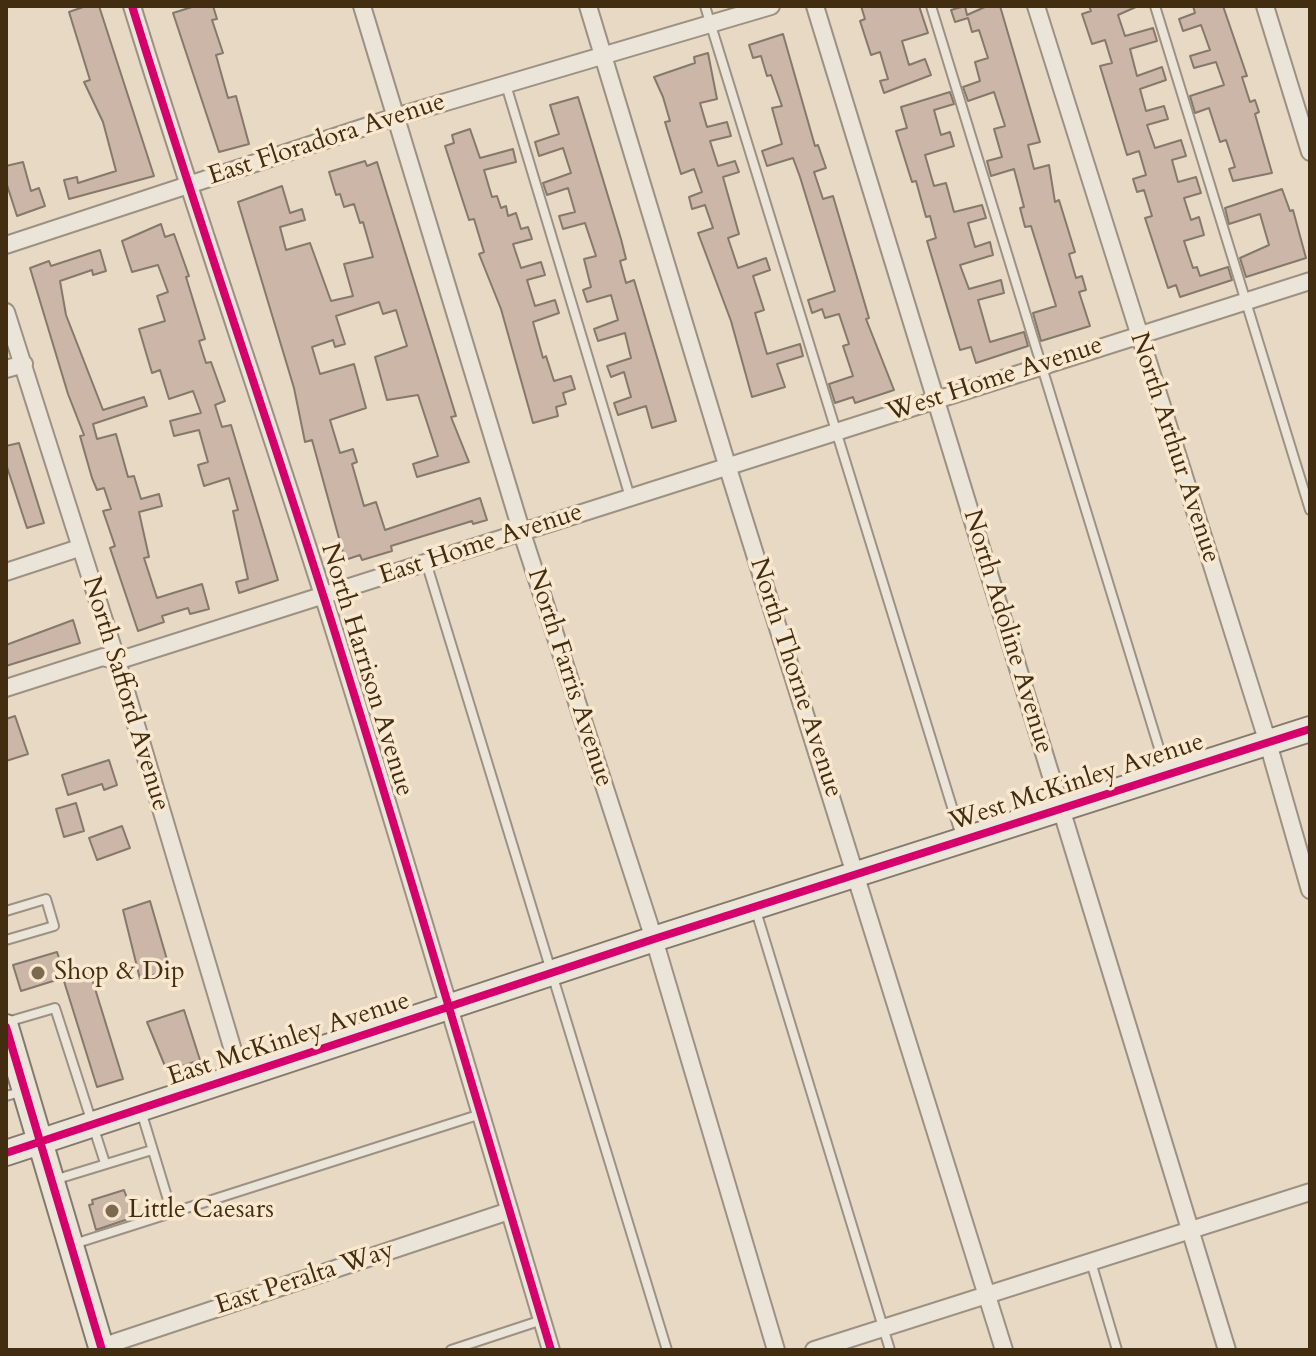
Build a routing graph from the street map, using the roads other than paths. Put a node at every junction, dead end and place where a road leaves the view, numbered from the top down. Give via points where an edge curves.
1 (132, 6) edge
2 (362, 6) edge
3 (588, 6) edge
4 (705, 6) edge
5 (771, 6) edge
6 (815, 6) edge
7 (931, 6) edge
8 (1036, 6) edge
9 (1155, 6) edge
10 (1265, 6) edge
11 (709, 24) junction
12 (604, 56) junction
13 (506, 85) junction
14 (395, 117) junction
15 (1310, 152) edge
16 (187, 184) junction
17 (6, 245) edge
18 (1310, 281) edge
19 (1246, 301) junction
20 (6, 312) edge
21 (1138, 334) junction
22 (24, 364) junction
23 (1040, 366) junction
24 (6, 369) edge
25 (934, 400) junction
26 (835, 431) junction
27 (727, 465) junction
28 (630, 497) junction
29 (1310, 510) edge
30 (522, 533) junction
31 (79, 548) junction
32 (426, 561) junction
33 (6, 572) edge
34 (323, 596) junction
35 (117, 661) junction
36 (6, 688) edge
37 (1310, 729) edge
38 (1268, 743) junction
39 (1168, 775) junction
40 (1062, 809) junction
41 (963, 841) junction
42 (857, 874) junction
43 (1310, 890) edge
44 (754, 907) junction
45 (6, 911) edge
46 (654, 939) junction
47 (6, 940) edge
48 (551, 974) junction
49 (450, 1008) junction
50 (6, 1025) edge
51 (241, 1077) junction
52 (15, 1093) edge
53 (140, 1109) junction
54 (481, 1114) junction
55 (93, 1125) junction
56 (40, 1141) junction
57 (152, 1150) junction
58 (6, 1153) edge
59 (105, 1163) junction
60 (51, 1181) junction
61 (1310, 1192) edge
62 (509, 1211) junction
63 (172, 1213) junction
64 (1192, 1232) junction
65 (71, 1245) junction
66 (1091, 1262) junction
67 (987, 1293) junction
68 (542, 1320) junction
69 (883, 1327) junction
70 (101, 1348) edge
71 (451, 1350) edge
72 (551, 1350) edge
73 (667, 1350) edge
74 (776, 1350) edge
75 (814, 1350) edge
76 (890, 1350) edge
77 (1004, 1350) edge
78 (1117, 1350) edge
79 (1227, 1350) edge

1 - 16 street, North Harrison Avenue
2 - 14 street, North Farris Avenue
3 - 12 street, North Thorne Avenue
4 - 11 lane
5 - 11 street, East Floradora Avenue
6 - 25 street, North Adoline Avenue
7 - 23 lane
8 - 21 street, North Arthur Avenue
9 - 19 lane
10 - 15 street
11 - 12 street, East Floradora Avenue
11 - 26 lane
12 - 13 street, East Floradora Avenue
12 - 27 street, North Thorne Avenue
13 - 14 street, East Floradora Avenue
13 - 28 lane
14 - 16 street, East Floradora Avenue
14 - 30 street, North Farris Avenue
16 - 17 street, East Floradora Avenue
16 - 34 street, North Harrison Avenue
18 - 19 street, West Home Avenue
19 - 21 street, West Home Avenue
19 - 29 lane
20 - 22 street, North Safford Avenue
21 - 23 street, West Home Avenue
21 - 38 street, North Arthur Avenue
22 - 24 street
22 - 31 street, North Safford Avenue
23 - 25 street, West Home Avenue
23 - 39 lane
25 - 26 street, West Home Avenue
25 - 40 street, North Adoline Avenue
26 - 27 street, West Home Avenue
26 - 41 lane
27 - 28 street, East Home Avenue
27 - 42 street, North Thorne Avenue
28 - 30 street, East Home Avenue
30 - 32 street, East Home Avenue
30 - 46 street, North Farris Avenue
31 - 33 street
31 - 35 street, North Safford Avenue
32 - 34 street, East Home Avenue
32 - 48 lane
34 - 35 street, East Home Avenue
34 - 49 street, North Harrison Avenue
35 - 36 street, East Home Avenue via 103,657
35 - 51 street, North Safford Avenue
37 - 38 main road, West McKinley Avenue
38 - 39 main road, West McKinley Avenue
38 - 43 street, North Arthur Avenue
39 - 40 main road, West McKinley Avenue
40 - 41 main road, West McKinley Avenue
40 - 64 street, North Adoline Avenue
41 - 42 main road, West McKinley Avenue
42 - 44 main road, East McKinley Avenue
42 - 67 street, North Thorne Avenue
44 - 46 main road, East McKinley Avenue
44 - 69 lane
45 - 47 lane via 46,899 54,926
46 - 48 main road, East McKinley Avenue
46 - 74 street, North Farris Avenue
48 - 49 main road, East McKinley Avenue
48 - 73 lane
49 - 51 main road, East McKinley Avenue
49 - 54 street, North Harrison Avenue
50 - 52 main road
50 - 55 lane via 55,1008
51 - 53 main road, East McKinley Avenue
52 - 56 main road
53 - 55 main road, East McKinley Avenue
53 - 57 lane
54 - 62 street, North Harrison Avenue
54 - 63 lane
55 - 56 main road, East McKinley Avenue
55 - 59 lane
56 - 58 main road, East McKinley Avenue
56 - 60 main road
57 - 59 lane
57 - 63 lane
59 - 60 lane
60 - 65 main road
61 - 64 street
62 - 68 street, North Harrison Avenue
62 - 70 street, East Peralta Way
63 - 65 lane
64 - 66 street
64 - 79 street, North Adoline Avenue
65 - 70 main road
66 - 67 street
66 - 78 lane
67 - 69 street
67 - 77 street, North Thorne Avenue
68 - 71 lane
68 - 72 street, North Harrison Avenue
69 - 75 street
69 - 76 lane

